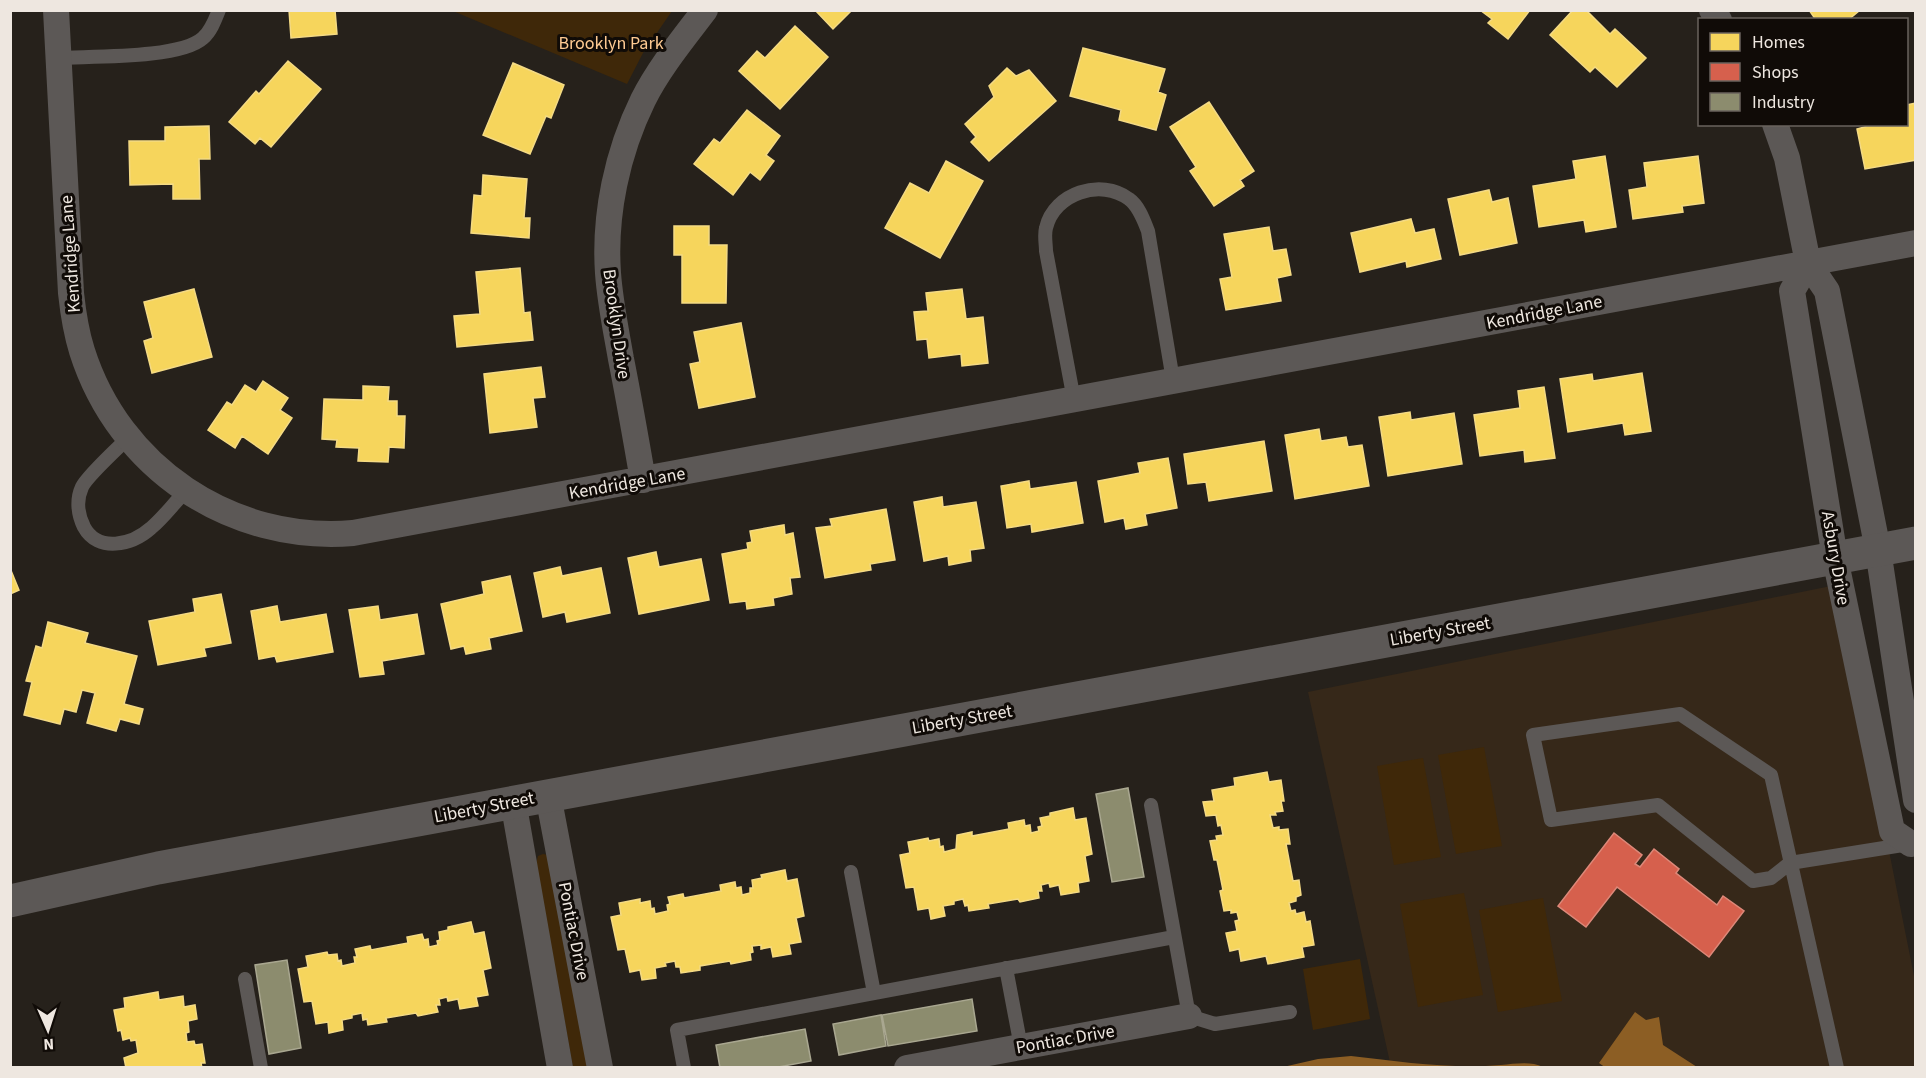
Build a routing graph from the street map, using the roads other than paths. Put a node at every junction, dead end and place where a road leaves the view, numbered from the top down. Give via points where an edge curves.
1 (56, 10) edge
2 (219, 10) edge
3 (705, 10) edge
4 (58, 58) junction
5 (1776, 126) edge
6 (1916, 243) edge
7 (1808, 263) junction
8 (1173, 381) junction
9 (1074, 400) junction
10 (129, 437) junction
11 (643, 480) junction
12 (186, 491) junction
13 (1916, 543) edge
14 (1878, 550) junction
15 (1835, 558) junction
16 (548, 795) junction
17 (1916, 800) edge
18 (513, 801) junction
19 (1151, 805) dead end
20 (1914, 848) edge
21 (1790, 863) junction
22 (851, 872) dead end
23 (10, 901) edge
24 (1174, 937) junction
25 (1006, 968) junction
26 (245, 979) dead end
27 (874, 993) junction
28 (1290, 1012) dead end
29 (1189, 1016) junction
30 (1023, 1057) edge
31 (933, 1065) edge
32 (261, 1068) edge
33 (560, 1068) edge
34 (600, 1068) edge
35 (684, 1068) edge
36 (907, 1068) edge
37 (1837, 1068) edge

1 - 4 street, Kendridge Lane
2 - 4 lane via 203,38 178,50
3 - 11 street, Brooklyn Drive via 668,58 643,100 618,167 611,201 611,305
4 - 10 street, Kendridge Lane via 75,326 94,384
5 - 7 street via 1787,158
6 - 7 street, Kendridge Lane
7 - 8 street, Kendridge Lane
7 - 14 street via 1827,291
7 - 15 street, Asbury Drive via 1792,291
8 - 9 street, Kendridge Lane
8 - 9 lane via 1148,231 1142,216 1121,195 1111,190 1090,190 1068,197 1054,209 1046,229 1046,251
9 - 11 street, Kendridge Lane
10 - 12 street, Kendridge Lane via 155,467
10 - 12 lane via 82,485 79,510 94,540 115,544 140,536
11 - 12 street, Kendridge Lane via 337,534 263,525
13 - 14 street, Liberty Street
14 - 15 street, Liberty Street
14 - 17 street
15 - 16 street, Liberty Street
15 - 20 street, Asbury Drive via 1892,831
16 - 18 street, Liberty Street
16 - 34 street, Pontiac Drive
18 - 23 street, Liberty Street via 158,868
18 - 33 street, Pontiac Drive
19 - 24 lane
20 - 21 lane
21 - 21 lane via 1771,775 1680,714 1533,735 1551,820 1658,805 1753,881 1771,878
21 - 37 lane
22 - 27 lane
24 - 25 lane
24 - 29 lane
25 - 27 lane
25 - 30 lane
26 - 32 lane
27 - 35 lane via 677,1030
28 - 29 lane via 1215,1023
29 - 30 street, Pontiac Drive
30 - 31 street, Pontiac Drive
31 - 36 street, Pontiac Drive

